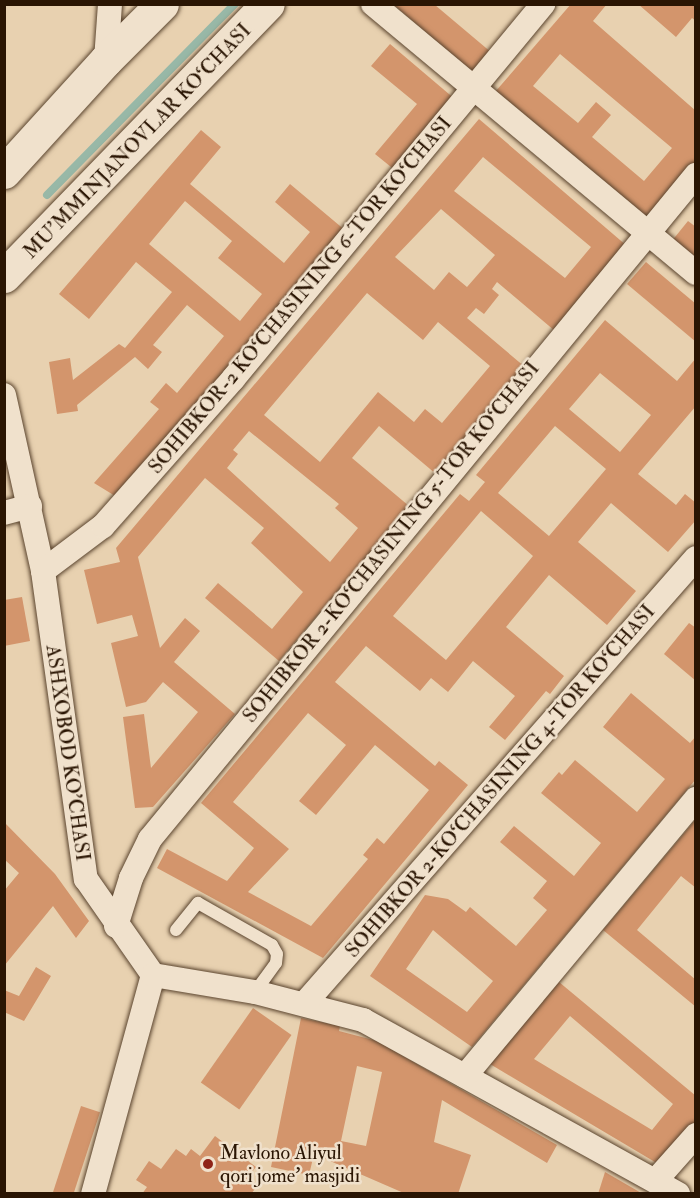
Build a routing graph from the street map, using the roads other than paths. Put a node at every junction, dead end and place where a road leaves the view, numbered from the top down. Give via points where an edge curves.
1 (110, 4) edge
2 (162, 4) edge
3 (268, 4) edge
4 (373, 4) edge
5 (543, 4) edge
6 (106, 60) junction
7 (473, 89) junction
8 (4, 172) edge
9 (696, 175) edge
10 (647, 230) junction
11 (696, 273) edge
12 (4, 276) edge
13 (4, 395) edge
14 (30, 506) junction
15 (4, 513) edge
16 (696, 558) edge
17 (43, 572) junction
18 (696, 799) edge
19 (116, 926) junction
20 (177, 930) dead end
21 (153, 975) junction
22 (255, 992) junction
23 (305, 1003) junction
24 (465, 1076) junction
25 (696, 1135) edge
26 (657, 1179) junction
27 (93, 1194) edge
28 (678, 1194) edge

1 - 6 street
2 - 6 main road
3 - 12 main road, MU’MMINJANOVLAR KO‘CHASI
4 - 7 street
5 - 7 street, SOHIBKOR-2 KO‘CHASINING 6-TOR KO‘CHASI
6 - 8 main road
7 - 10 street
7 - 17 street, SOHIBKOR-2 KO‘CHASINING 6-TOR KO‘CHASI via 233,379 103,526
9 - 10 street, SOHIBKOR 2-KO‘CHASINING 5-TOR KO‘CHASI
10 - 11 street
10 - 19 street, SOHIBKOR 2-KO‘CHASINING 5-TOR KO‘CHASI via 150,839 131,878
13 - 14 street, ASHXOBOD KO'CHASI
14 - 15 street
14 - 17 street, ASHXOBOD KO'CHASI
16 - 23 street, SOHIBKOR 2-KO‘CHASINING 4-TOR KO‘CHASI
17 - 19 street, ASHXOBOD KO'CHASI via 81,859 86,879
18 - 24 street
19 - 21 street, ASHXOBOD KO'CHASI
20 - 22 lane via 198,903 272,945 276,963
21 - 22 street
21 - 27 street
22 - 23 street
23 - 24 street via 363,1020
24 - 26 street
25 - 26 street
26 - 28 street

